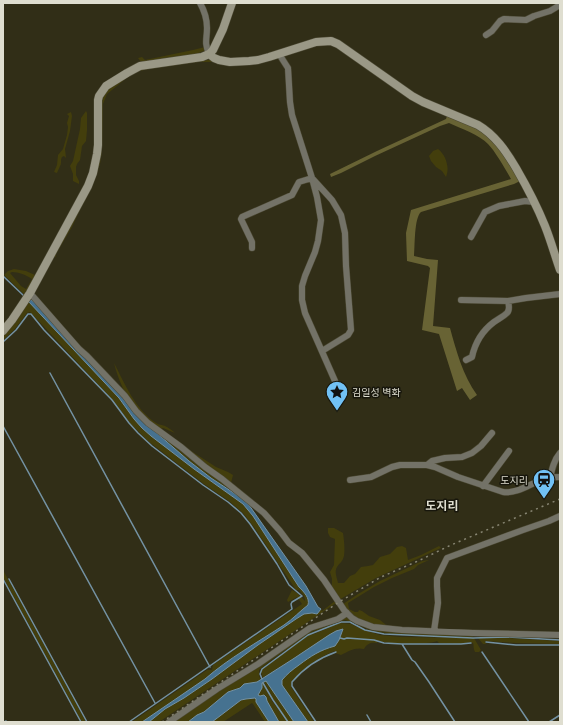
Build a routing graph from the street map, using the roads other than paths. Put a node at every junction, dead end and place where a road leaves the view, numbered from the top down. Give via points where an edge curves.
1 (200, 3) edge
2 (230, 5) edge
3 (560, 5) edge
4 (486, 35) dead end
5 (209, 54) junction
6 (279, 54) junction
7 (312, 178) junction
8 (534, 202) junction
9 (471, 237) dead end
10 (252, 248) dead end
11 (560, 270) edge
12 (30, 293) junction
13 (560, 294) edge
14 (460, 300) dead end
15 (508, 301) junction
16 (3, 331) edge
17 (322, 352) junction
18 (466, 360) dead end
19 (335, 381) dead end
20 (492, 433) dead end
21 (509, 451) dead end
22 (560, 453) edge
23 (427, 465) junction
24 (560, 477) edge
25 (550, 478) junction
26 (350, 480) dead end
27 (483, 486) junction
28 (560, 516) edge
29 (347, 613) junction
30 (434, 631) junction
31 (560, 635) edge
32 (169, 722) edge

1 - 5 street via 207,26 205,46
2 - 5 street via 216,45
3 - 4 street via 526,20 504,19
5 - 6 street via 219,60 230,62 258,60
5 - 12 street via 140,66 106,86 98,100 98,145 91,180
6 - 7 street via 288,68 292,115
6 - 8 street via 316,42 331,41 412,96 478,124 494,136 508,155
7 - 10 street via 298,182 292,195 242,217
7 - 17 street via 321,220 315,252 302,286 302,300
7 - 17 street via 332,200 341,216 345,233 351,330 348,335
8 - 9 street via 525,201 499,206 485,212
8 - 11 street
12 - 16 street
12 - 29 street via 125,396 142,418 264,513 289,543 302,553
13 - 15 street
14 - 15 street
15 - 18 street via 508,313 482,335 475,345 472,357
17 - 19 street
20 - 23 street via 472,453 432,460
21 - 27 street
22 - 25 street
23 - 26 street via 400,465 371,477
23 - 27 street
24 - 25 street
25 - 27 street via 511,493
28 - 30 street via 447,558 437,578 438,603
29 - 30 street via 357,621 373,627
29 - 32 street via 338,619 310,628
30 - 31 street

